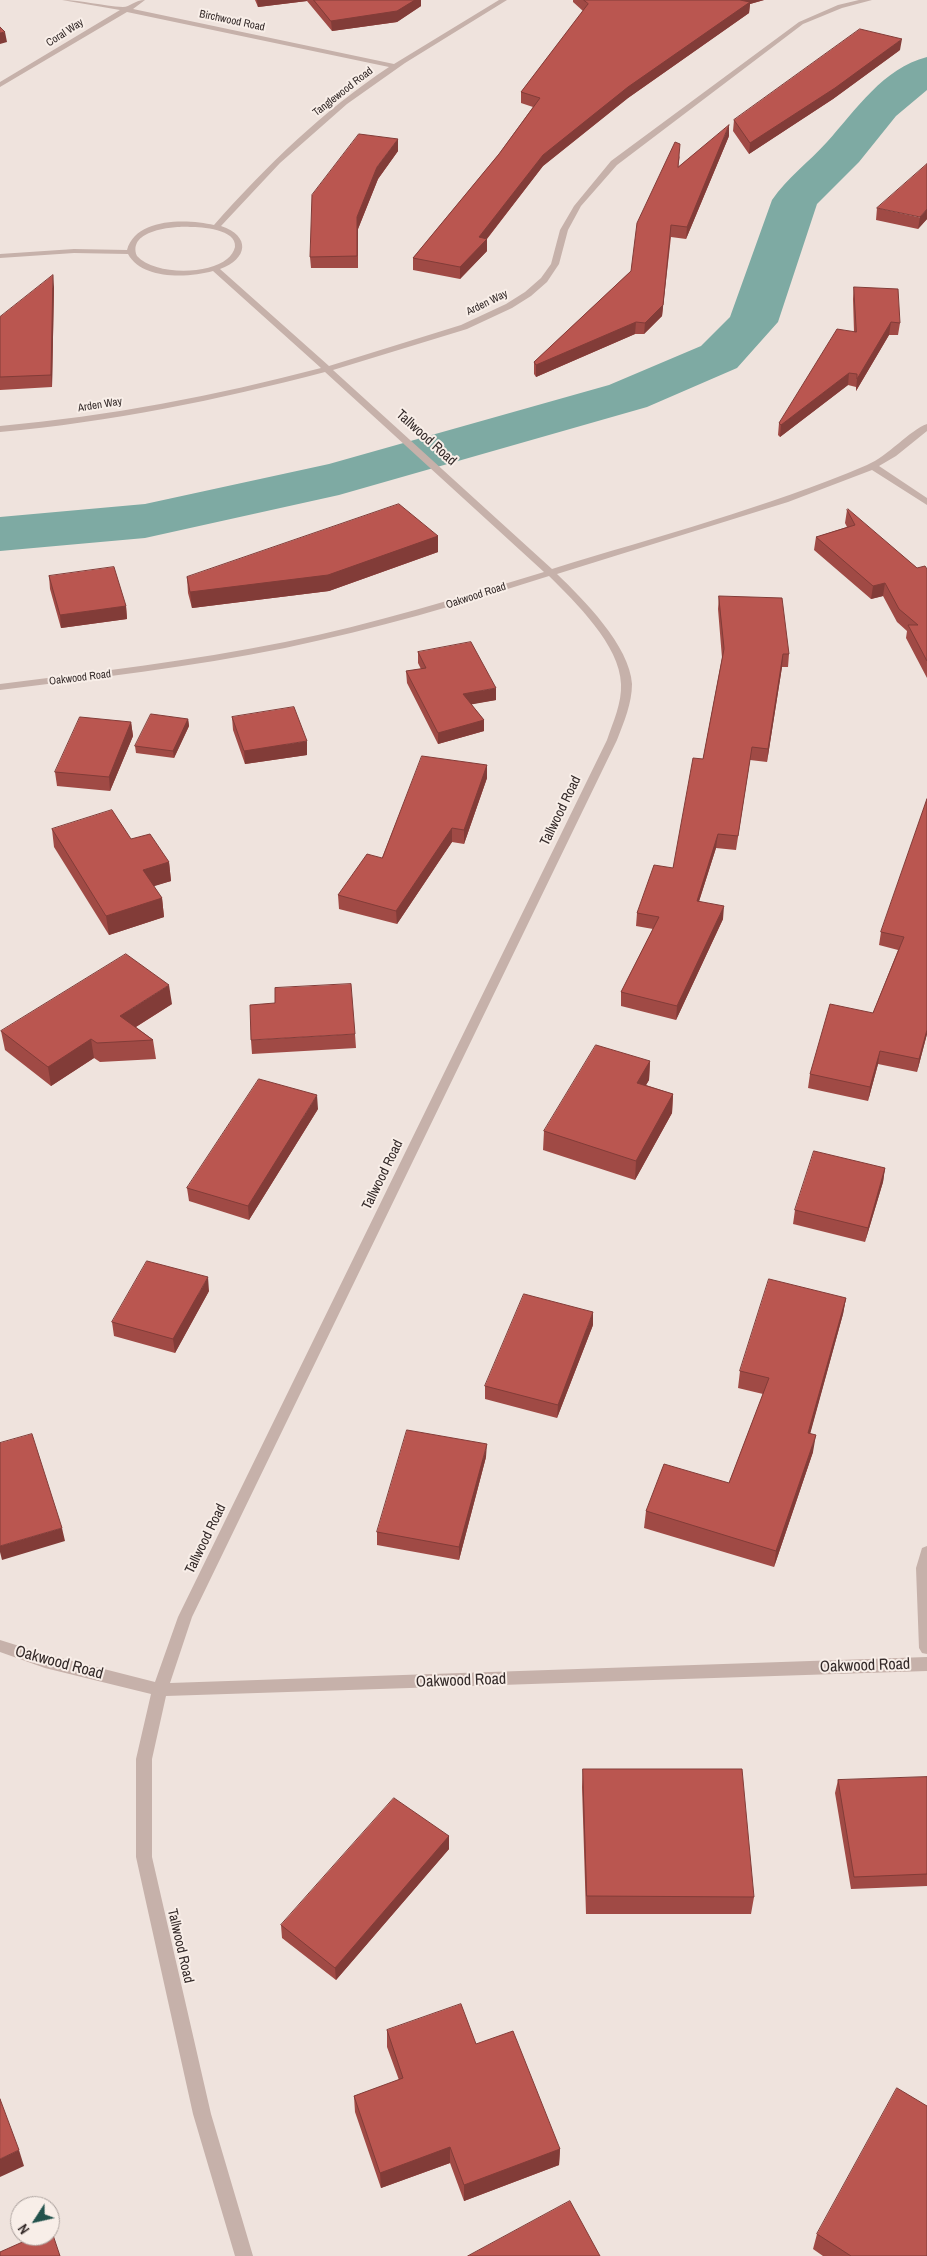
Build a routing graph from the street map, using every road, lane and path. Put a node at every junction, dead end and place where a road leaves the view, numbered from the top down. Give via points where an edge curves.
1 (65, 0) edge
2 (142, 0) edge
3 (504, 0) edge
4 (869, 0) edge
5 (125, 8) junction
6 (394, 66) junction
7 (0, 85) edge
8 (216, 227) junction
9 (130, 252) junction
10 (0, 256) edge
11 (213, 268) junction
12 (327, 369) junction
13 (927, 427) edge
14 (0, 429) edge
15 (873, 466) junction
16 (927, 502) edge
17 (548, 572) junction
18 (0, 687) edge
19 (927, 1552) edge
20 (0, 1646) edge
21 (927, 1648) edge
22 (927, 1664) edge
23 (160, 1690) junction
24 (244, 2256) edge

1 - 5 street, Birchwood Road
2 - 5 street, Coral Way
3 - 6 street, Tanglewood Road
4 - 12 street, Arden Way via 840,6 801,23 614,163 588,190 567,224 558,262 544,281 526,294 503,309 457,329
5 - 6 street, Birchwood Road
5 - 7 street, Coral Way
6 - 8 street, Tanglewood Road via 342,104 301,140
8 - 9 street via 183,224 150,230 139,236
8 - 11 street via 237,238 240,246 237,255
9 - 10 street via 74,251
9 - 11 street via 144,266 159,271 176,273
11 - 12 street, Tallwood Road via 226,276
12 - 14 street, Arden Way via 166,405
12 - 17 street, Tallwood Road
13 - 15 street, Oakwood Road
15 - 16 street
15 - 17 street, Oakwood Road via 786,500
17 - 18 street, Oakwood Road via 418,614 284,646 148,669
17 - 23 street, Tallwood Road via 582,603 612,640 626,676 624,707 612,740 185,1617
19 - 21 street via 923,1568
20 - 23 street, Oakwood Road via 45,1661
22 - 23 street, Oakwood Road
23 - 24 street, Tallwood Road via 144,1759 144,1856 202,2114

